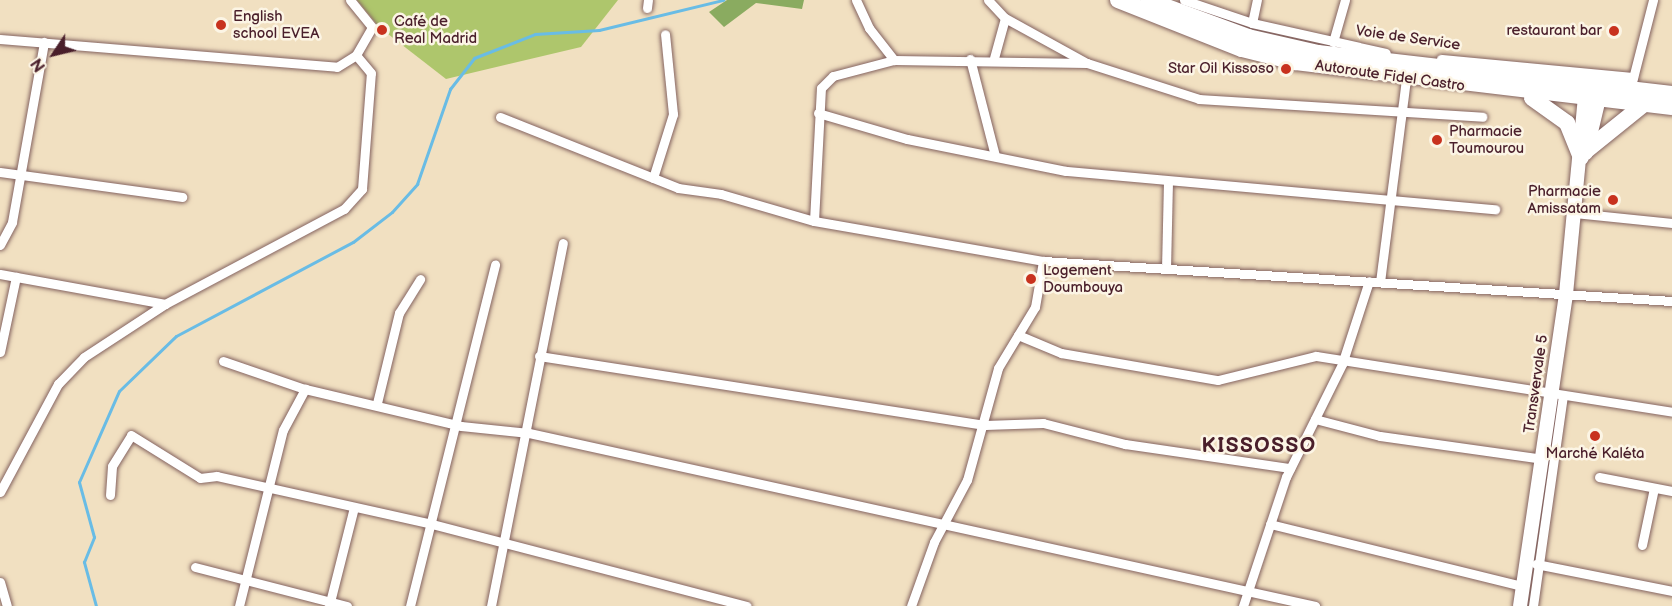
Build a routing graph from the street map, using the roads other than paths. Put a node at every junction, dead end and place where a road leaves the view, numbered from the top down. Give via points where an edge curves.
1 (350, 0) edge
2 (856, 0) edge
3 (988, 0) edge
4 (1118, 0) edge
5 (1148, 0) edge
6 (1184, 0) edge
7 (1257, 0) edge
8 (1346, 0) edge
9 (1653, 0) edge
10 (1005, 18) junction
11 (1252, 23) junction
12 (665, 34) dead end
13 (0, 39) edge
14 (44, 42) junction
15 (1333, 42) junction
16 (356, 55) junction
17 (994, 58) junction
18 (970, 59) junction
19 (894, 60) junction
20 (1087, 63) junction
21 (1406, 79) junction
22 (1631, 84) junction
23 (1517, 92) junction
24 (1593, 94) junction
25 (1672, 94) edge
26 (1643, 105) junction
27 (1672, 108) edge
28 (818, 113) junction
29 (1403, 114) junction
30 (500, 117) dead end
31 (1482, 117) dead end
32 (995, 156) junction
33 (1583, 158) junction
34 (0, 172) edge
35 (21, 175) junction
36 (653, 178) junction
37 (1168, 183) junction
38 (182, 197) dead end
39 (1393, 204) junction
40 (1495, 209) dead end
41 (1574, 213) junction
42 (814, 221) junction
43 (1672, 223) edge
44 (563, 243) dead end
45 (0, 245) edge
46 (1042, 261) junction
47 (495, 264) dead end
48 (1166, 268) junction
49 (0, 274) edge
50 (16, 277) junction
51 (420, 279) dead end
52 (1369, 281) junction
53 (1380, 282) junction
54 (1566, 294) junction
55 (1672, 301) edge
56 (165, 304) junction
57 (1018, 335) junction
58 (0, 352) edge
59 (539, 356) junction
60 (223, 361) dead end
61 (1342, 364) junction
62 (305, 389) junction
63 (1557, 396) junction
64 (377, 403) junction
65 (1672, 412) edge
66 (1315, 419) junction
67 (454, 424) junction
68 (985, 425) junction
69 (529, 433) junction
70 (1543, 459) junction
71 (1290, 468) junction
72 (1599, 477) dead end
73 (268, 488) junction
74 (1654, 488) junction
75 (1672, 491) edge
76 (0, 492) edge
77 (110, 495) dead end
78 (354, 507) junction
79 (946, 523) junction
80 (432, 524) junction
81 (1270, 524) junction
82 (1642, 546) dead end
83 (504, 547) junction
84 (1533, 563) junction
85 (195, 567) dead end
86 (247, 578) junction
87 (0, 582) edge
88 (1523, 586) junction
89 (1672, 591) edge
90 (1247, 593) junction
91 (329, 604) edge
92 (7, 606) edge
93 (239, 606) edge
94 (347, 606) edge
95 (410, 606) edge
96 (491, 606) edge
97 (746, 606) edge
98 (911, 606) edge
99 (1243, 606) edge
100 (1315, 606) edge
101 (1520, 606) edge
102 (1533, 606) edge

1 - 16 street via 372,27
2 - 19 street via 869,28
3 - 10 street
4 - 21 highway, Autoroute Fidel Castro via 1242,49
5 - 24 highway, Autoroute Fidel Castro via 1248,37 1307,51
6 - 11 street, Voie de Service
7 - 11 street
8 - 15 street
9 - 22 street
10 - 17 street
10 - 20 street
11 - 15 street, Voie de Service
12 - 36 street via 673,114
13 - 14 street
14 - 16 street via 337,67
14 - 35 street
15 - 22 street, Voie de Service via 1401,55
16 - 56 street via 371,74 362,189 344,209
17 - 18 street
17 - 20 street
18 - 19 street
18 - 32 street
19 - 28 street via 833,76 820,88
20 - 29 street via 1199,99
21 - 23 highway, Autoroute Fidel Castro
21 - 29 street
22 - 24 highway, Autoroute Fidel Castro
22 - 25 highway, Autoroute Fidel Castro
23 - 24 highway, Autoroute Fidel Castro
23 - 33 highway via 1557,113
24 - 26 highway, Autoroute Fidel Castro
24 - 33 main road, Transvervale 5
26 - 27 highway, Autoroute Fidel Castro
26 - 33 highway
28 - 32 street
28 - 42 street
29 - 31 street
29 - 39 street
30 - 36 street
32 - 37 street
33 - 41 main road, Transvervale 5
34 - 35 street
35 - 38 street
35 - 45 street via 12,222
36 - 42 street
37 - 39 street
37 - 48 street
39 - 40 street
39 - 53 street
41 - 43 street
41 - 54 main road, Transvervale 5
42 - 46 street
44 - 59 street
46 - 48 street
46 - 57 street via 1035,307
47 - 67 street
48 - 52 street
49 - 50 street
50 - 56 street
50 - 58 street
51 - 64 street via 399,313
52 - 53 street
52 - 61 street
53 - 54 street
54 - 55 street
54 - 63 main road, Transvervale 5
56 - 76 street via 84,357 58,384
57 - 61 street via 1061,353 1218,380 1295,358
57 - 68 street via 998,368
59 - 68 street
59 - 69 street
60 - 62 street
61 - 63 street
61 - 66 street
62 - 64 street
62 - 73 street via 283,430
63 - 65 street
63 - 70 main road, Transvervale 5
63 - 84 street
64 - 67 street
66 - 70 street via 1380,436
66 - 71 street
67 - 69 street
67 - 80 street
68 - 71 street via 1043,423 1125,444
68 - 79 street
69 - 79 street
69 - 83 street
70 - 84 main road, Transvervale 5
71 - 81 street
72 - 74 street
73 - 77 street via 218,476 200,478 131,435 112,466
73 - 78 street
73 - 86 street
74 - 75 street
74 - 82 street
78 - 80 street
78 - 91 street
79 - 90 street
79 - 98 street
80 - 83 street
80 - 95 street
81 - 88 street
81 - 90 street
83 - 96 street
83 - 97 street
84 - 88 main road, Transvervale 5
84 - 89 street
84 - 102 street
85 - 86 street
86 - 91 street
86 - 93 street
87 - 92 street
88 - 101 main road, Transvervale 5
90 - 99 street
90 - 100 street
91 - 94 street

